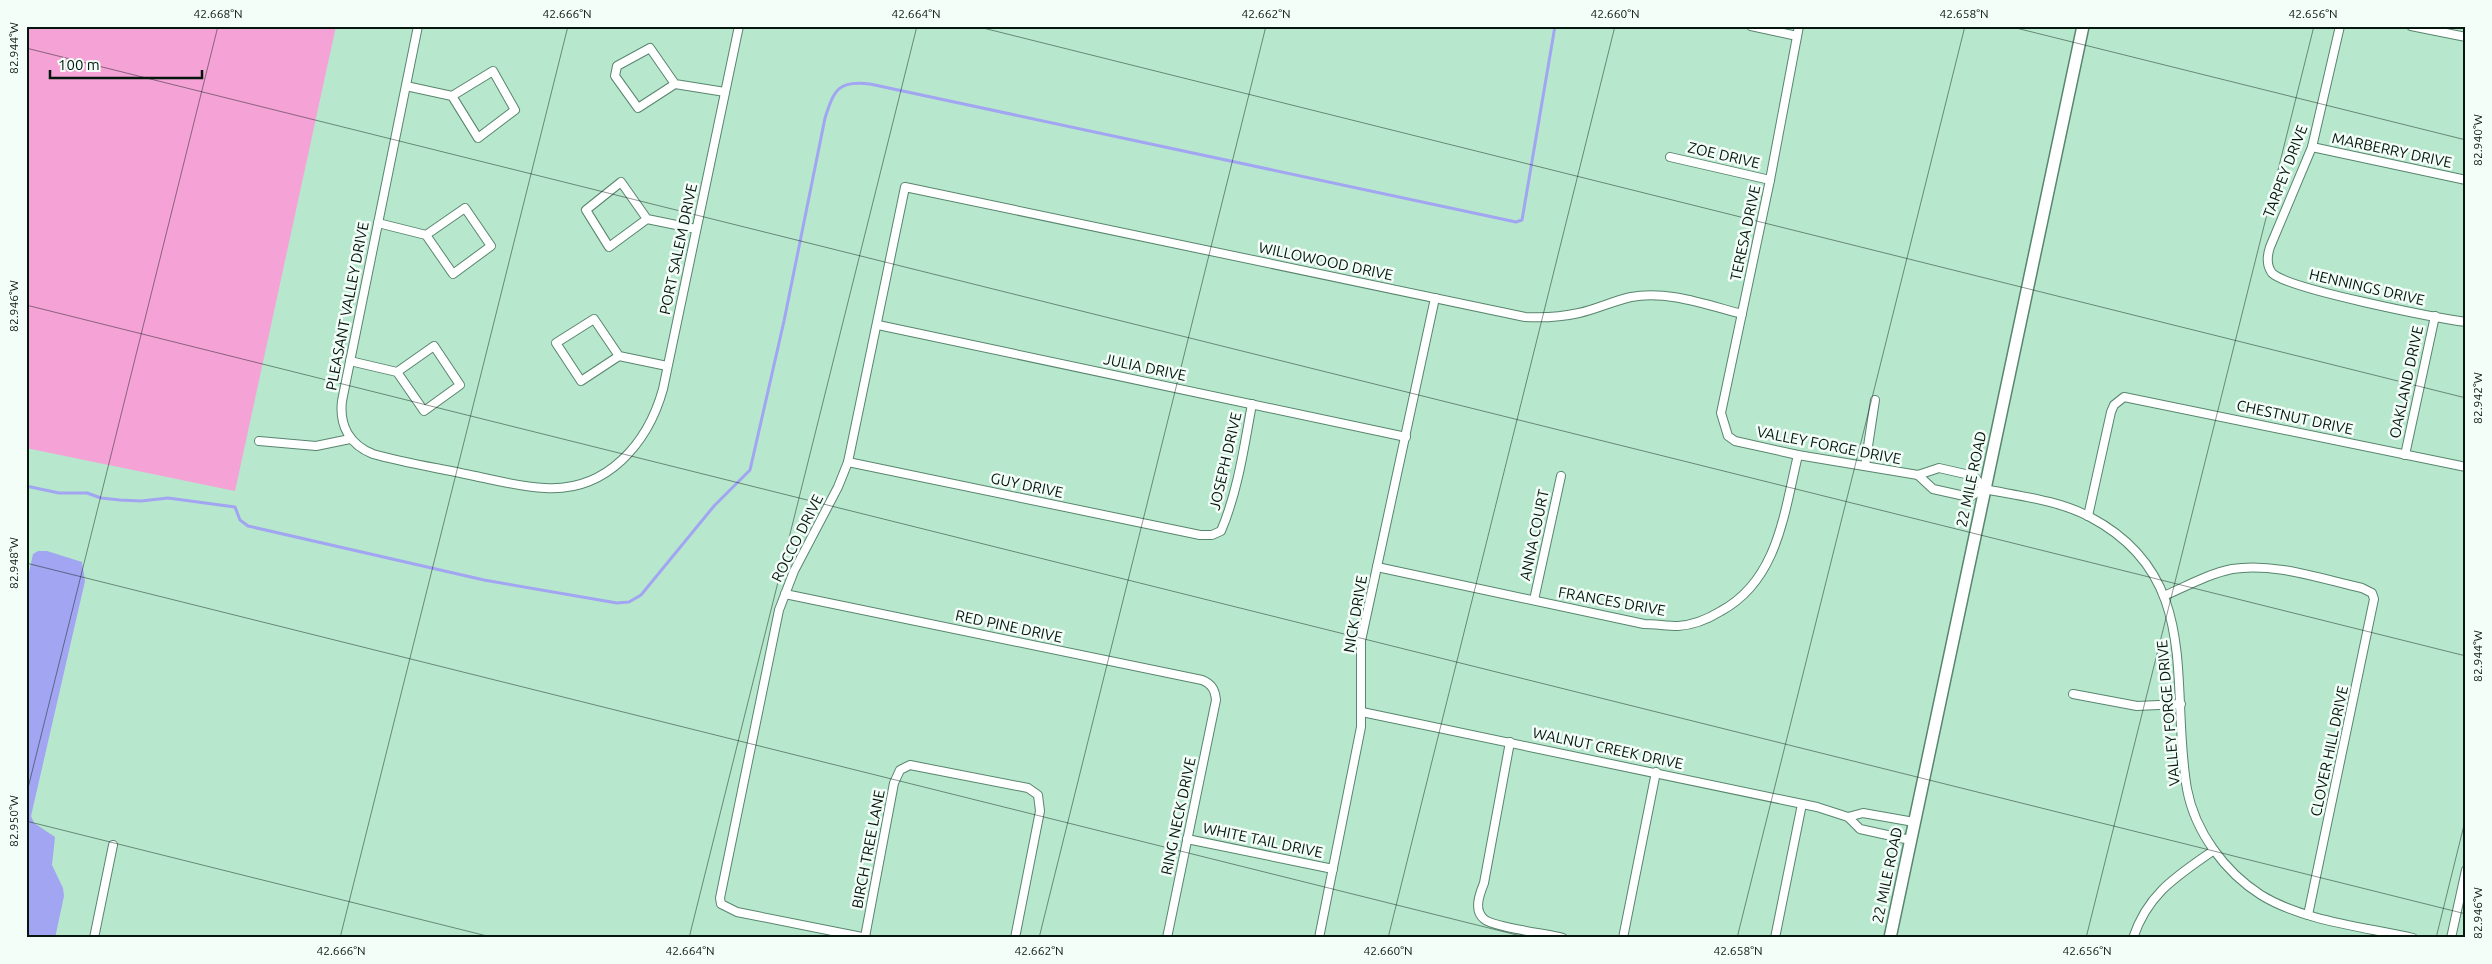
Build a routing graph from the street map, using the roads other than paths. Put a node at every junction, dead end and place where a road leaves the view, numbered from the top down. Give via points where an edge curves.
1 (418, 26) edge
2 (739, 26) edge
3 (1751, 26) edge
4 (1799, 26) edge
5 (2083, 26) edge
6 (2340, 26) edge
7 (2411, 26) edge
8 (1797, 36) junction
9 (2466, 37) edge
10 (675, 84) junction
11 (406, 86) junction
12 (725, 92) junction
13 (452, 96) junction
14 (2312, 148) junction
15 (1670, 157) dead end
16 (1770, 180) junction
17 (2466, 180) edge
18 (905, 187) joint
19 (647, 219) junction
20 (378, 223) junction
21 (696, 229) junction
22 (426, 235) junction
23 (2269, 267) joint
24 (1435, 298) junction
25 (1742, 314) junction
26 (2435, 316) junction
27 (2466, 322) edge
28 (878, 325) junction
29 (619, 356) junction
30 (350, 360) junction
31 (667, 366) junction
32 (396, 372) junction
33 (1875, 400) dead end
34 (1252, 404) junction
35 (1406, 437) junction
36 (350, 439) junction
37 (259, 441) dead end
38 (1735, 441) joint
39 (2405, 454) junction
40 (1798, 455) junction
41 (848, 462) junction
42 (1865, 466) junction
43 (2466, 467) edge
44 (1918, 475) junction
45 (1561, 476) dead end
46 (1984, 489) junction
47 (2088, 516) junction
48 (1200, 535) joint
49 (1377, 567) junction
50 (785, 594) junction
51 (2164, 596) junction
52 (1534, 600) junction
53 (2073, 694) dead end
54 (1216, 700) joint
55 (2180, 704) junction
56 (1362, 712) junction
57 (1510, 742) junction
58 (1656, 772) junction
59 (1802, 804) junction
60 (1848, 817) junction
61 (1914, 822) junction
62 (1187, 839) junction
63 (1910, 840) junction
64 (113, 845) dead end
65 (2214, 850) junction
66 (1332, 869) junction
67 (2466, 870) edge
68 (2308, 915) junction
69 (94, 938) edge
70 (866, 938) edge
71 (1015, 938) edge
72 (1167, 938) edge
73 (1318, 938) edge
74 (1564, 938) edge
75 (1623, 938) edge
76 (1775, 938) edge
77 (1890, 938) edge
78 (2134, 938) edge
79 (2413, 938) edge
80 (2452, 938) edge

1 - 11 street, PLEASANT VALLEY DRIVE
2 - 12 street, PORT SALEM DRIVE
3 - 8 street
4 - 8 street, TERESA DRIVE
5 - 46 street, 22 MILE ROAD
6 - 14 street, TARPEY DRIVE
7 - 9 street
8 - 16 street, TERESA DRIVE
10 - 10 street via 638,108 615,76 618,66 650,48
10 - 12 street
11 - 13 street
11 - 20 street, PLEASANT VALLEY DRIVE
12 - 21 street, PORT SALEM DRIVE
13 - 13 street via 478,138 515,110 493,71
14 - 17 street, MARBERRY DRIVE
14 - 23 street, TARPEY DRIVE via 2270,247
15 - 16 street, ZOE DRIVE
16 - 25 street, TERESA DRIVE
18 - 24 street, WILLOWOOD DRIVE
18 - 28 street, ROCCO DRIVE
19 - 19 street via 609,247 586,210 621,182
19 - 21 street
20 - 22 street
20 - 30 street, PLEASANT VALLEY DRIVE
21 - 31 street, PORT SALEM DRIVE
22 - 22 street via 453,274 491,246 465,208
23 - 26 street, HENNINGS DRIVE via 2278,278 2308,288
24 - 25 street, WILLOWOOD DRIVE via 1525,317 1579,313 1632,297 1654,296 1682,299
24 - 35 street, NICK DRIVE
25 - 38 street, TERESA DRIVE via 1721,413 1728,436
26 - 27 street, HENNINGS DRIVE
26 - 39 street, OAKLAND DRIVE
28 - 34 street, JULIA DRIVE
28 - 41 street, ROCCO DRIVE
29 - 29 street via 581,381 556,343 594,319
29 - 31 street
30 - 32 street
30 - 36 street, PLEASANT VALLEY DRIVE via 341,408 343,424
31 - 36 street, PORT SALEM DRIVE via 659,404 639,443 617,464 588,481 564,487 546,488 497,480 373,454
32 - 32 street via 424,411 460,385 434,346
33 - 42 street
34 - 35 street, JULIA DRIVE
34 - 48 street, JOSEPH DRIVE via 1226,519 1221,531
35 - 49 street, NICK DRIVE
36 - 37 street via 316,446
38 - 40 street, VALLEY FORGE DRIVE
39 - 43 street, CHESTNUT DRIVE
39 - 47 street, CHESTNUT DRIVE via 2129,396 2119,399 2111,412
40 - 42 street, VALLEY FORGE DRIVE
40 - 52 street, FRANCES DRIVE via 1775,547 1765,570 1750,591 1728,608 1705,620 1678,626 1644,624
41 - 48 street, GUY DRIVE
41 - 50 street, ROCCO DRIVE
42 - 44 street, VALLEY FORGE DRIVE
44 - 46 street, VALLEY FORGE DRIVE via 1933,489 1963,496 1969,497
44 - 46 street, VALLEY FORGE DRIVE via 1939,468 1974,476
45 - 52 street, ANNA COURT
46 - 47 street, VALLEY FORGE DRIVE via 2040,500
46 - 61 street, 22 MILE ROAD
47 - 51 street, VALLEY FORGE DRIVE via 2130,546
49 - 52 street, FRANCES DRIVE
49 - 56 street, NICK DRIVE via 1361,641
50 - 54 street, RED PINE DRIVE via 1202,680 1212,687
50 - 70 street, ROCCO DRIVE via 776,624 721,904 737,912
51 - 55 street, VALLEY FORGE DRIVE via 2178,647
51 - 68 street, CLOVER HILL DRIVE via 2215,574 2246,568 2280,570 2372,593 2374,604
53 - 55 street via 2137,706
54 - 62 street, RING NECK DRIVE
55 - 65 street, VALLEY FORGE DRIVE via 2187,790 2198,822
56 - 57 street, WALNUT CREEK DRIVE
56 - 66 street, NICK DRIVE
57 - 58 street, WALNUT CREEK DRIVE
57 - 74 street via 1478,910 1484,919 1496,925
58 - 59 street, WALNUT CREEK DRIVE
58 - 75 street
59 - 60 street, WALNUT CREEK DRIVE
59 - 76 street
60 - 61 street, WALNUT CREEK DRIVE via 1863,813
60 - 63 street, WALNUT CREEK DRIVE via 1860,829
61 - 63 street, 22 MILE ROAD
62 - 66 street, WHITE TAIL DRIVE
62 - 72 street, RING NECK DRIVE
63 - 77 street, 22 MILE ROAD
64 - 69 street
65 - 68 street, VALLEY FORGE DRIVE via 2235,875 2261,895
65 - 78 street via 2163,888 2144,912
66 - 73 street, NICK DRIVE
67 - 80 street
68 - 79 street, VALLEY FORGE DRIVE
70 - 71 street, BIRCH TREE LANE via 894,783 904,768 916,765 1028,788 1038,795 1039,822

